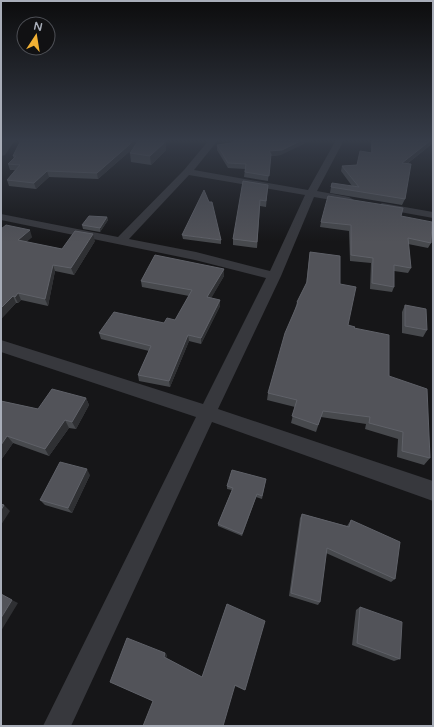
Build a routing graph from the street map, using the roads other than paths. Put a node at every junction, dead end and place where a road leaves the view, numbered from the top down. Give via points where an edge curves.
1 (185, 174) edge
2 (198, 174) edge
3 (321, 174) edge
4 (311, 193) junction
5 (357, 201) edge
6 (372, 204) edge
7 (433, 215) edge
8 (1, 217) edge
9 (122, 240) junction
10 (274, 276) junction
11 (1, 346) edge
12 (206, 413) junction
13 (433, 491) edge
14 (57, 726) edge

1 - 9 street
2 - 4 street
3 - 4 street
4 - 5 street
4 - 10 street
6 - 7 street
8 - 9 street
9 - 10 street
10 - 12 street
11 - 12 street
12 - 13 street
12 - 14 street

